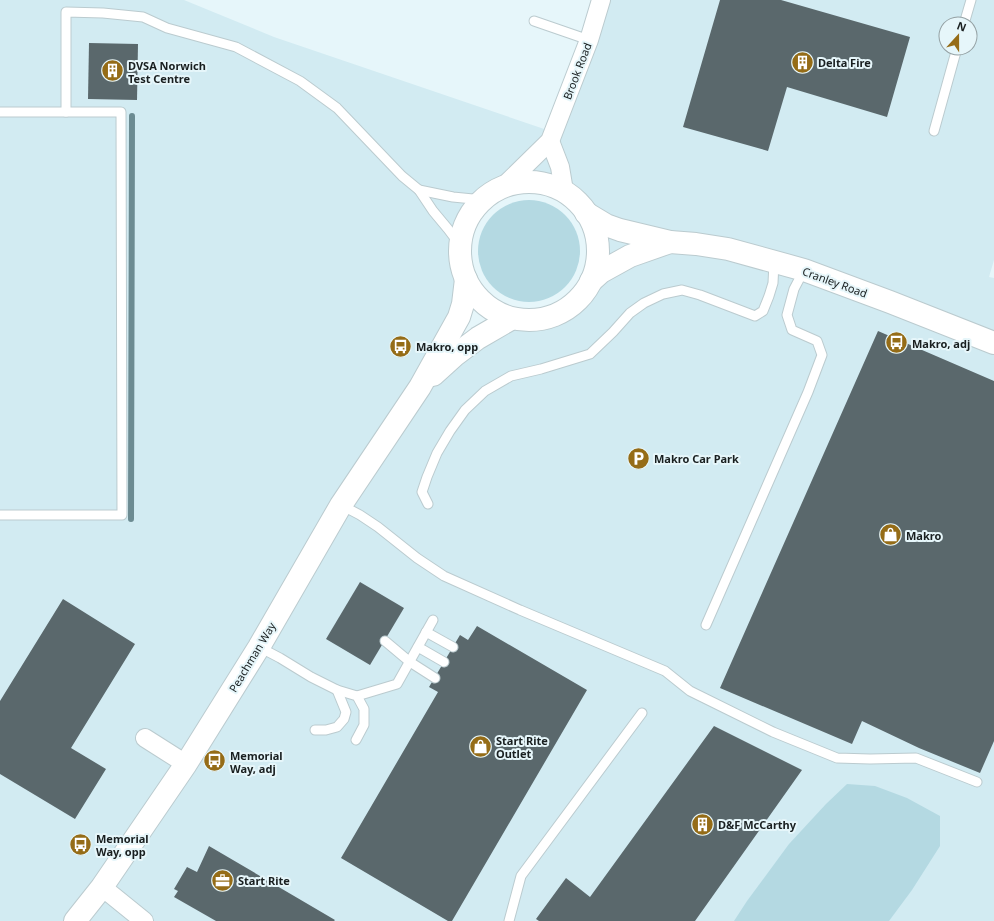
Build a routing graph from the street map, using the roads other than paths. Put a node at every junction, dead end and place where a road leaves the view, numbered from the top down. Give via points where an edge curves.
1 (601, 0) edge
2 (971, 0) edge
3 (966, 16) edge
4 (534, 21) dead end
5 (589, 40) junction
6 (955, 56) edge
7 (0, 112) edge
8 (66, 112) junction
9 (934, 131) dead end
10 (550, 141) junction
11 (506, 185) junction
12 (419, 190) junction
13 (564, 191) junction
14 (483, 200) junction
15 (586, 213) junction
16 (670, 242) junction
17 (460, 245) junction
18 (774, 261) junction
19 (804, 270) junction
20 (466, 280) junction
21 (591, 281) junction
22 (509, 320) junction
23 (994, 343) edge
24 (420, 387) junction
25 (428, 504) dead end
26 (341, 505) junction
27 (0, 515) edge
28 (433, 620) dead end
29 (706, 625) dead end
30 (426, 632) junction
31 (385, 641) dead end
32 (453, 646) dead end
33 (259, 647) junction
34 (418, 647) junction
35 (410, 662) junction
36 (444, 662) dead end
37 (435, 678) dead end
38 (337, 690) junction
39 (357, 696) junction
40 (642, 713) dead end
41 (314, 730) dead end
42 (145, 738) dead end
43 (356, 740) dead end
44 (186, 764) junction
45 (977, 782) dead end
46 (102, 887) junction
47 (75, 921) edge
48 (144, 921) edge
49 (509, 921) edge

1 - 5 street, Brook Road
2 - 3 lane
4 - 5 lane
5 - 10 street, Brook Road
6 - 9 lane
7 - 8 lane
8 - 12 lane via 66,12 143,17 167,28 236,47 300,81 337,108 402,176
8 - 27 lane via 121,112 122,514
10 - 11 street, Brook Road
10 - 13 street via 560,167
11 - 13 street, Peachman Way via 536,182
11 - 14 street, Peachman Way
12 - 14 lane
12 - 17 lane
13 - 15 street, Peachman Way
14 - 17 street, Peachman Way via 467,221
15 - 16 street, Cranley Road via 620,230
15 - 21 street, Peachman Way via 596,236 597,262
16 - 18 street, Cranley Road via 728,249
16 - 21 street, Cranley Road via 630,256 601,272
17 - 20 street, Peachman Way via 461,263
18 - 19 street, Cranley Road
18 - 25 lane via 769,296 763,311 755,316 682,290 663,294 630,313 590,354 510,376 485,391 465,410 437,453 422,492
19 - 23 street, Cranley Road
19 - 29 lane via 794,289 787,315 792,330 817,341 822,355
20 - 22 street, Peachman Way via 474,294
20 - 24 street, Peachman Way via 459,317
21 - 22 street, Peachman Way via 576,301 559,313 538,319
22 - 24 street, Peachman Way via 454,356
24 - 26 street, Peachman Way
26 - 33 street, Peachman Way
26 - 45 lane via 372,523 444,576 666,671 690,691 773,732 837,758 916,758
28 - 30 lane
30 - 32 lane
30 - 34 lane
31 - 35 lane
33 - 38 lane
33 - 44 street, Peachman Way
34 - 35 lane
34 - 36 lane
35 - 37 lane
35 - 39 lane via 397,684
38 - 39 lane
38 - 41 lane via 346,712 344,720 337,727
39 - 43 lane via 364,709 364,725
40 - 49 lane via 521,876
42 - 44 street
44 - 46 street, Peachman Way
46 - 47 street, Peachman Way
46 - 48 street

